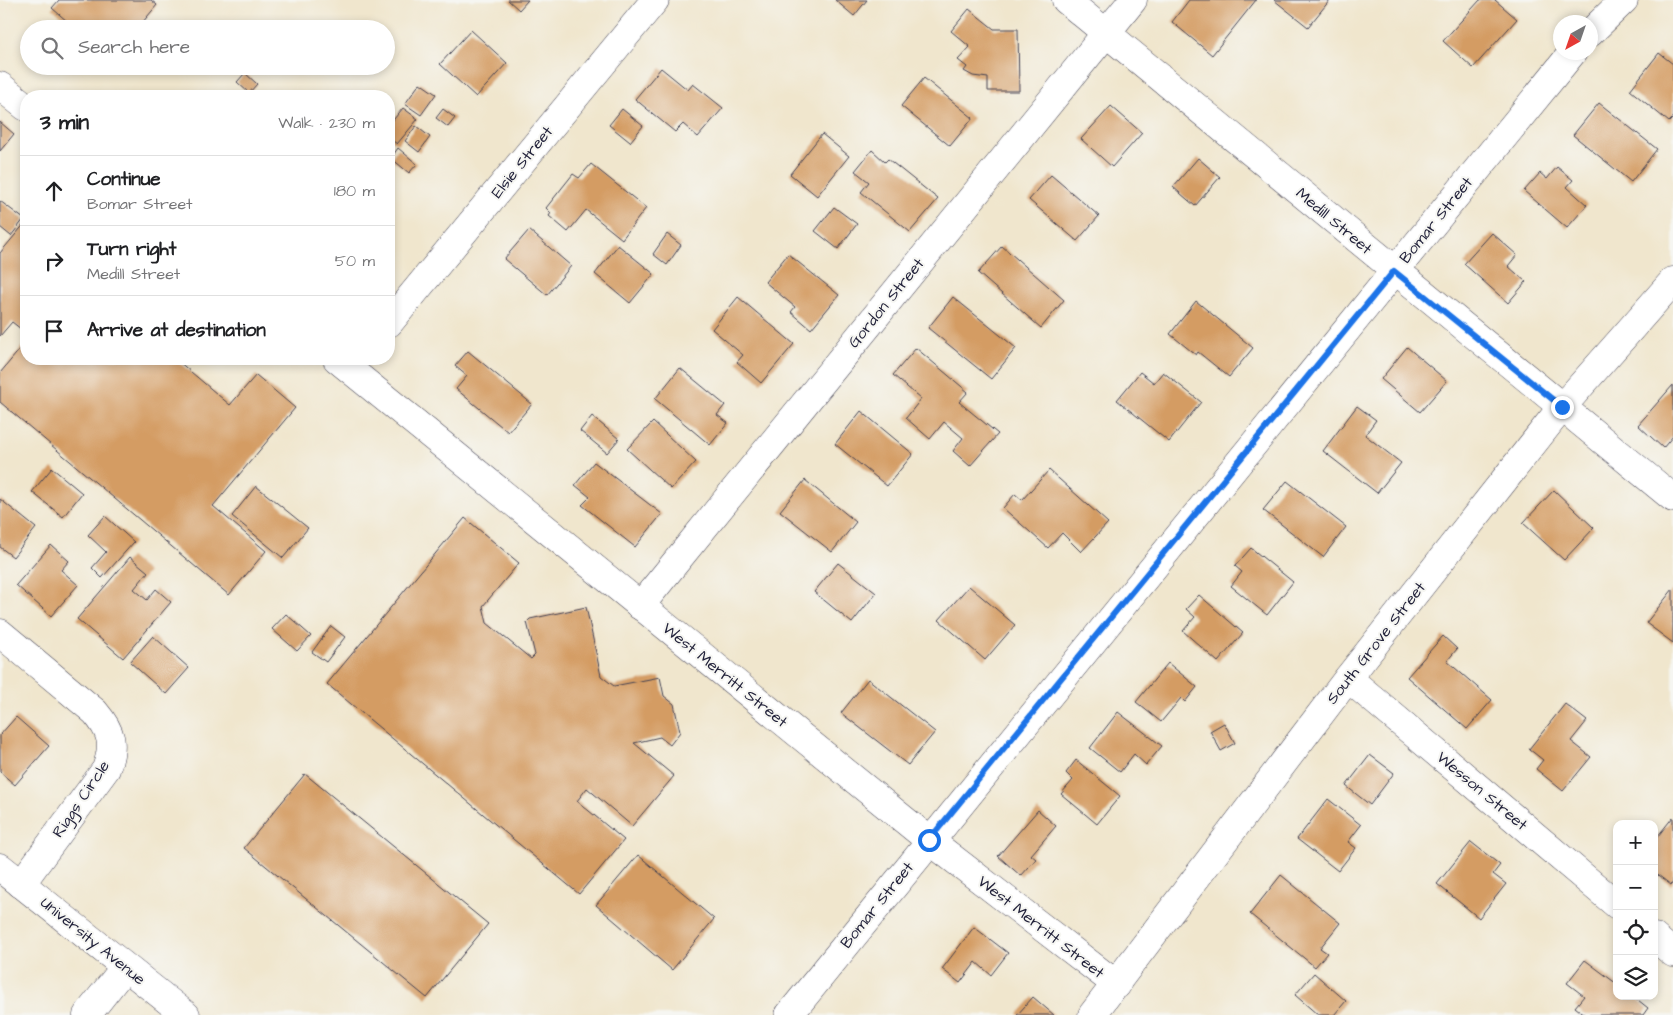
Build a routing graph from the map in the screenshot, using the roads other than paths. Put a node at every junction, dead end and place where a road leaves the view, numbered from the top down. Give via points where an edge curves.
1 (655, 0) edge
2 (1066, 0) edge
3 (1133, 0) edge
4 (1624, 0) edge
5 (1598, 25) edge
6 (1106, 33) junction
7 (1566, 60) edge
8 (0, 86) edge
9 (20, 102) edge
10 (1394, 271) junction
11 (1673, 281) edge
12 (395, 316) edge
13 (353, 365) edge
14 (1562, 407) junction
15 (1673, 498) edge
16 (640, 606) junction
17 (0, 633) edge
18 (1348, 678) junction
19 (929, 840) junction
20 (0, 867) edge
21 (21, 884) junction
22 (1613, 902) edge
23 (1658, 940) edge
24 (1673, 953) edge
25 (125, 968) junction
26 (1117, 985) junction
27 (87, 1015) edge
28 (186, 1015) edge
29 (789, 1015) edge
30 (1092, 1015) edge

1 - 12 street, Elsie Street
2 - 6 street, Medill Street
3 - 6 street, Gordon Street
4 - 5 street
6 - 10 street, Medill Street
6 - 16 street, Gordon Street
7 - 10 street, Bomar Street
8 - 9 street
10 - 14 street, Medill Street
10 - 19 street, Bomar Street
11 - 14 street, South Grove Street
13 - 16 street, West Merritt Street
14 - 15 street, Medill Street
14 - 18 street, South Grove Street
16 - 19 street, West Merritt Street
17 - 21 street, Riggs Circle via 95,712 108,727 111,740 111,756 106,769
18 - 22 street, Wesson Street
18 - 26 street, South Grove Street
19 - 26 street, West Merritt Street
19 - 29 street, Bomar Street
20 - 21 street, University Avenue
21 - 25 street, University Avenue
23 - 24 street
25 - 27 street
25 - 28 street, University Avenue
26 - 30 street, South Grove Street

